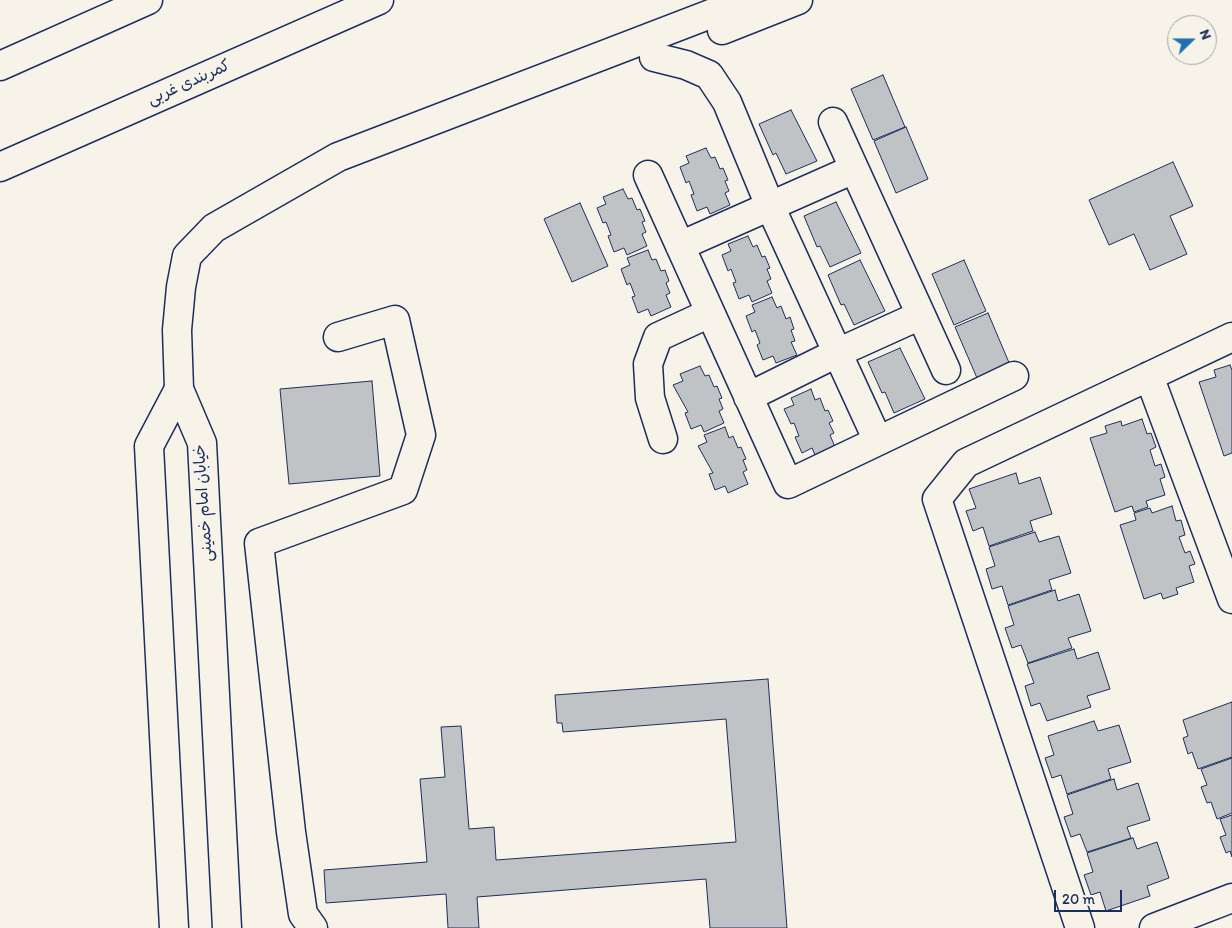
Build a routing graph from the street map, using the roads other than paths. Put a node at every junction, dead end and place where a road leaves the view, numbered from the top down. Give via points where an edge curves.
1 (148, 0) edge
2 (379, 0) edge
3 (747, 0) edge
4 (798, 0) edge
5 (654, 56) junction
6 (0, 66) edge
7 (833, 122) dead end
8 (0, 167) edge
9 (854, 169) junction
10 (648, 175) dead end
11 (259, 204) junction
12 (770, 206) junction
13 (680, 246) junction
14 (710, 313) junction
15 (921, 315) junction
16 (338, 337) dead end
17 (1232, 337) edge
18 (837, 353) junction
19 (946, 370) dead end
20 (1014, 376) dead end
21 (1149, 376) junction
22 (179, 389) junction
23 (748, 397) junction
24 (663, 439) dead end
25 (878, 441) junction
26 (1232, 599) edge
27 (1232, 898) edge
28 (174, 928) edge
29 (227, 928) edge
30 (313, 928) edge
31 (1080, 928) edge
32 (1154, 928) edge

1 - 6 main road
2 - 8 main road, کمربندی غربی
3 - 11 main road via 338,157
4 - 5 main road
5 - 11 main road via 345,175
5 - 12 main road via 709,75 737,122
7 - 9 main road
9 - 12 main road
9 - 15 main road
10 - 13 main road
11 - 22 main road via 214,228 188,256 181,287 178,330
12 - 13 main road
12 - 18 main road
13 - 14 main road
14 - 23 main road
14 - 24 main road via 658,337 648,364 650,398
15 - 18 main road
15 - 19 main road
16 - 30 main road via 395,320 421,435 403,490 259,543 291,832 303,914
17 - 21 main road
18 - 23 main road
18 - 25 main road
20 - 25 main road
21 - 26 main road
21 - 31 main road via 966,463 937,499
22 - 28 main road via 149,446
22 - 29 main road, خیابان امام خمینی via 202,443
23 - 25 main road via 788,484
27 - 32 main road

